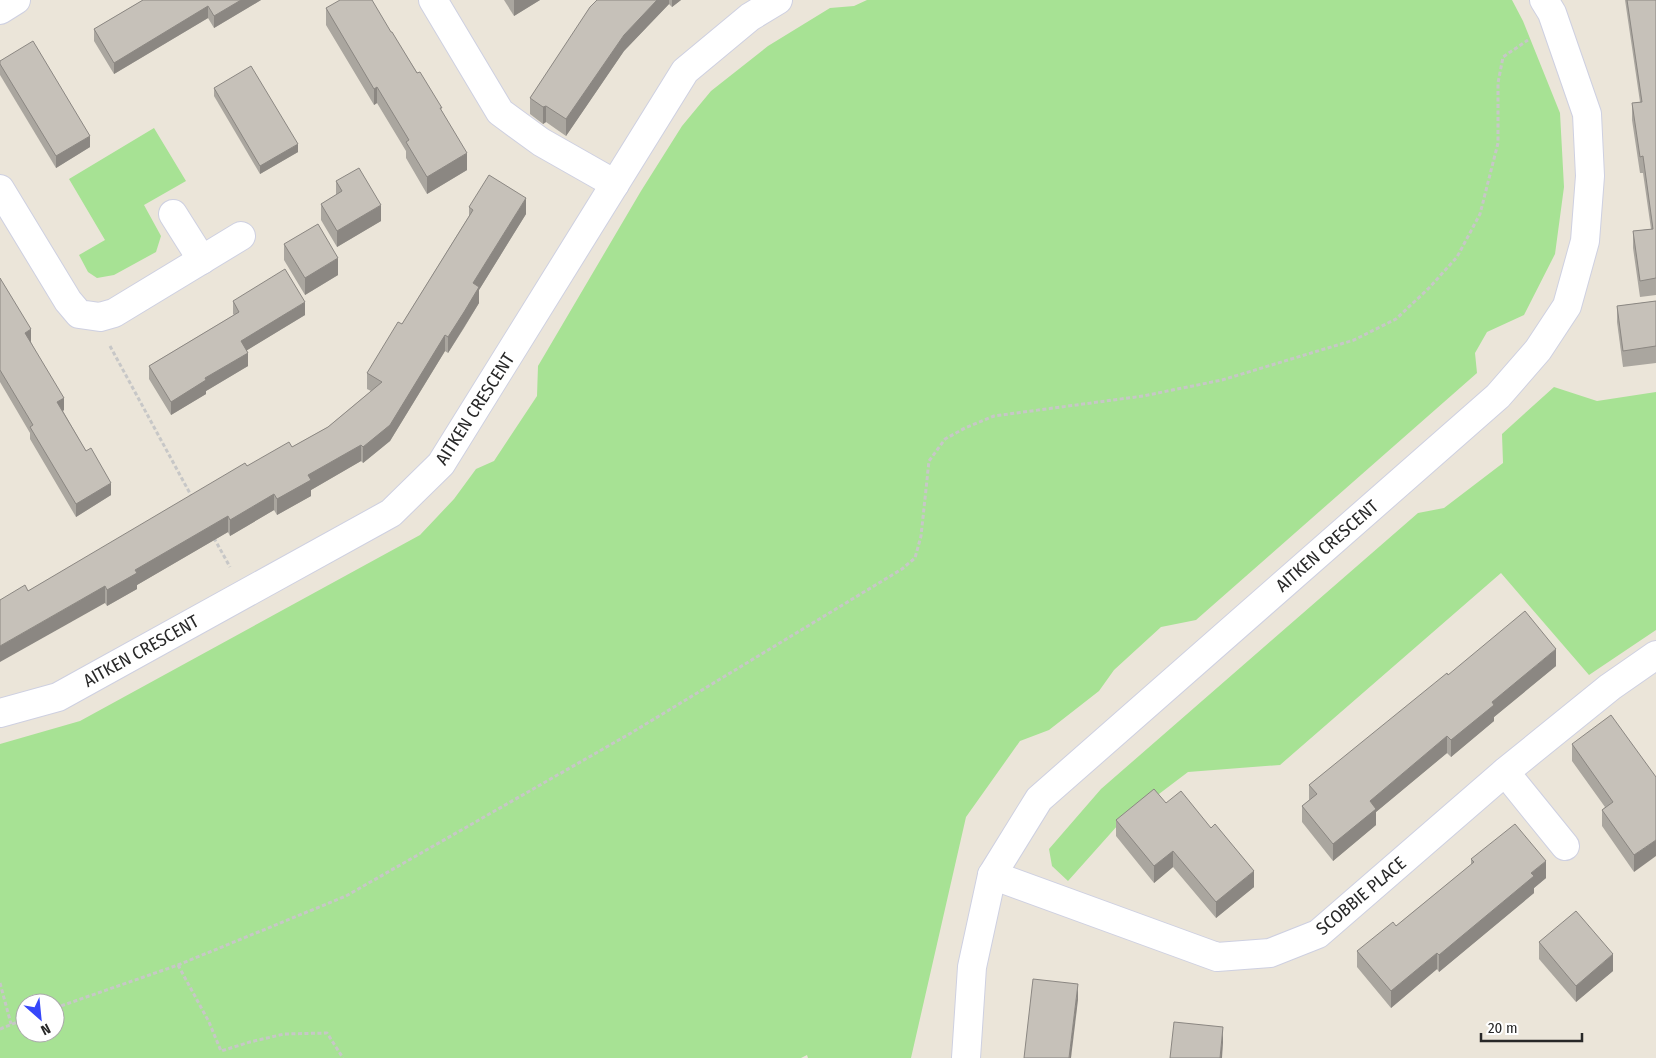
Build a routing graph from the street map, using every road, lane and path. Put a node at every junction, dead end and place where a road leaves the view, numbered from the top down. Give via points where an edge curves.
1 (16, 0) edge
2 (433, 0) edge
3 (778, 0) edge
4 (1548, 7) edge
5 (0, 10) edge
6 (615, 184) junction
7 (0, 189) edge
8 (173, 214) dead end
9 (241, 236) dead end
10 (202, 260) junction
11 (100, 317) junction
12 (197, 507) edge
13 (211, 533) edge
14 (245, 594) junction
15 (1656, 655) edge
16 (0, 712) edge
17 (1506, 772) junction
18 (1565, 846) dead end
19 (992, 875) junction
20 (178, 964) junction
21 (0, 983) edge
22 (65, 1004) edge
23 (15, 1023) edge
24 (11, 1024) junction
25 (0, 1029) edge
26 (343, 1058) edge
27 (966, 1058) edge

1 - 5 street
2 - 6 street via 500,112 541,142
3 - 6 street, AITKEN CRESCENT via 750,17 685,71
4 - 19 street, AITKEN CRESCENT via 1587,114 1590,176 1585,241 1567,306 1538,350 1498,396 1039,799
4 - 20 path via 1539,33 1503,56 1498,83 1498,143 1480,214 1457,257 1396,319 1354,340 1222,380 1143,396 994,416 945,439 930,461 921,536 915,558 902,569 631,733 346,896
6 - 14 street, AITKEN CRESCENT via 441,464 391,513
7 - 11 street via 68,301 79,314
8 - 10 street
9 - 10 street
10 - 11 street via 114,313
11 - 12 path via 106,339
13 - 14 path
14 - 16 street, AITKEN CRESCENT via 58,697
15 - 17 street, SCOBBIE PLACE via 1610,686
17 - 18 street
17 - 19 street, SCOBBIE PLACE via 1318,934 1270,952 1217,957
19 - 27 street, AITKEN CRESCENT via 972,967
20 - 22 path
20 - 26 path via 221,1051 284,1034 327,1033
21 - 24 path
23 - 24 path
24 - 25 path

